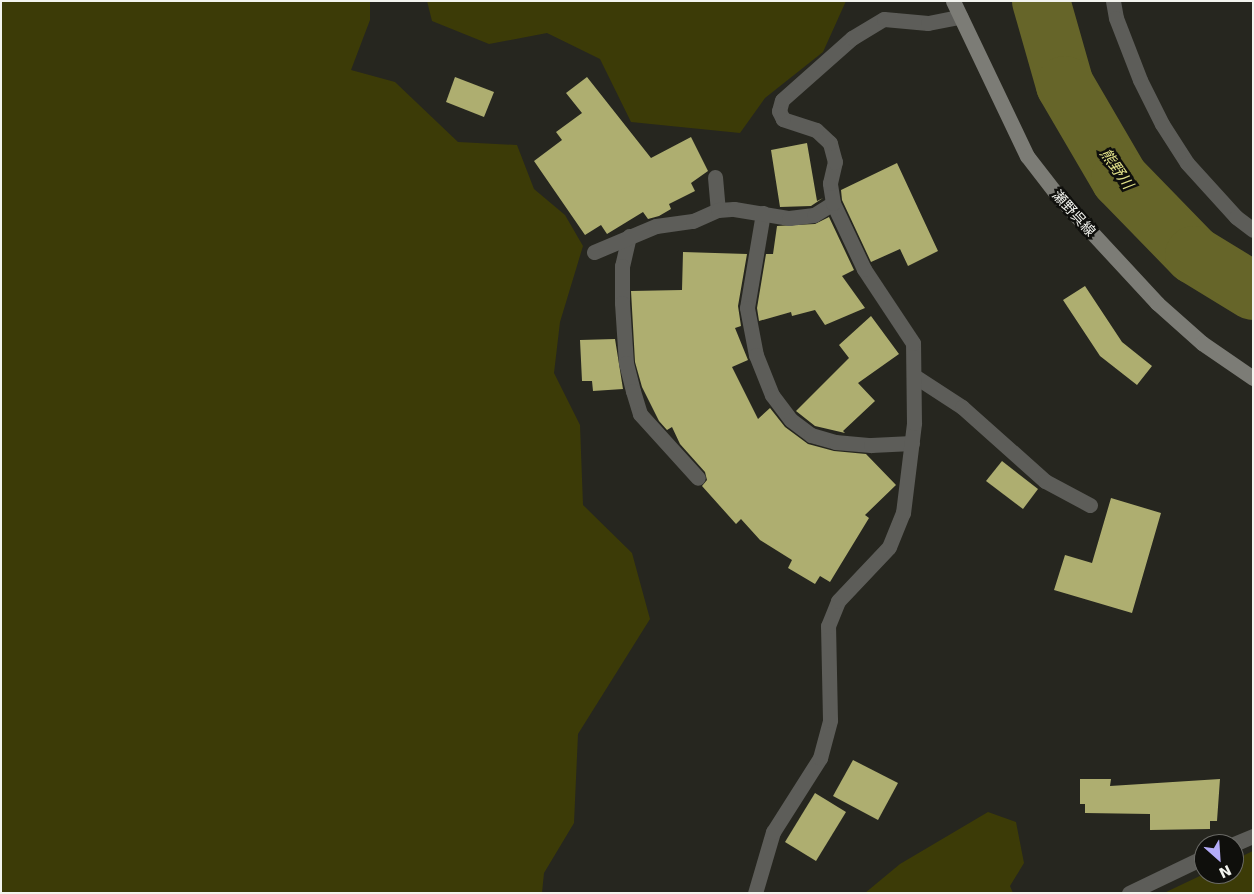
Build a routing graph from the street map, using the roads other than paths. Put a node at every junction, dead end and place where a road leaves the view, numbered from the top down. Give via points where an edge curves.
1 (953, 1) edge
2 (1113, 1) edge
3 (960, 17) junction
4 (715, 178) dead end
5 (834, 203) junction
6 (718, 210) junction
7 (763, 213) junction
8 (1253, 230) edge
9 (629, 236) junction
10 (594, 252) dead end
11 (916, 377) junction
12 (1253, 378) edge
13 (912, 443) junction
14 (698, 478) dead end
15 (1090, 505) dead end
16 (1194, 862) edge
17 (755, 893) edge
18 (1129, 893) edge

1 - 3 main road, 瀬野呉線
2 - 8 street via 1116,18 1140,80 1162,124 1187,163 1236,217
3 - 5 street via 928,23 884,19 852,38 782,100 779,111 783,119 816,130 830,143 835,162 830,183
3 - 12 main road, 瀬野呉線 via 1027,156 1058,196 1157,303 1202,343
4 - 6 street
5 - 7 street via 814,214 789,218
5 - 11 street via 864,269 913,343
6 - 7 street
6 - 9 street via 693,220 656,226
7 - 13 street via 747,308 756,355 772,395 791,420 810,435 835,442
9 - 10 street
9 - 14 street via 622,266 622,303 626,363 633,391 640,414
11 - 13 street
11 - 15 street via 962,407 1045,481
13 - 17 street via 904,513 889,547 838,601 828,626 830,720 820,758 773,832
16 - 18 street

